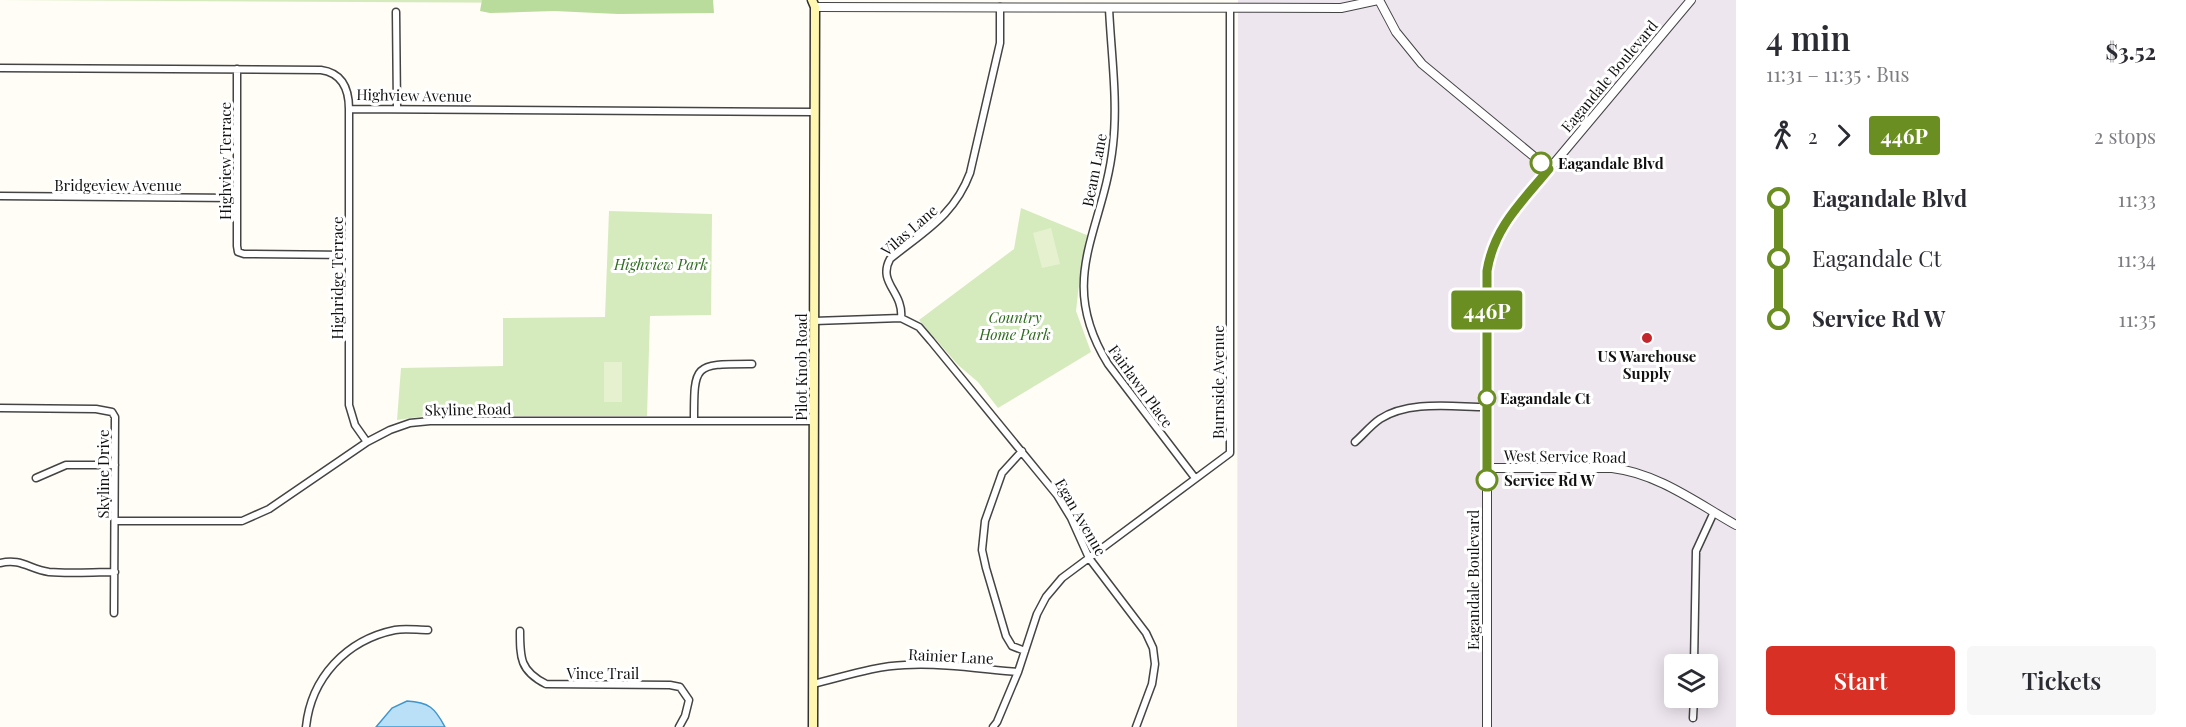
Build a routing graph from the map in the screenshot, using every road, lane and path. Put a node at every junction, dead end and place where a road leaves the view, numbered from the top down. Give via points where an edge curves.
1 (1379, 0) edge
2 (1691, 0) edge
3 (816, 2) edge
4 (1000, 7) junction
5 (1109, 8) junction
6 (1230, 8) junction
7 (396, 12) dead end
8 (0, 68) edge
9 (237, 69) junction
10 (398, 108) junction
11 (350, 109) junction
12 (815, 112) junction
13 (1549, 169) junction
14 (0, 196) edge
15 (237, 198) junction
16 (349, 255) junction
17 (1083, 300) joint
18 (901, 318) junction
19 (814, 321) junction
20 (752, 364) dead end
21 (1487, 407) junction
22 (0, 408) edge
23 (694, 420) junction
24 (814, 421) junction
25 (367, 442) junction
26 (1355, 442) dead end
27 (1022, 452) junction
28 (115, 465) junction
29 (1487, 468) junction
30 (36, 478) dead end
31 (1195, 478) junction
32 (1714, 512) junction
33 (115, 521) junction
34 (1736, 525) edge
35 (1089, 558) junction
36 (0, 563) edge
37 (115, 572) junction
38 (114, 613) dead end
39 (428, 630) dead end
40 (520, 631) dead end
41 (1025, 651) junction
42 (1694, 654) edge
43 (1018, 672) junction
44 (813, 684) junction
45 (1694, 708) edge
46 (1693, 718) dead end
47 (306, 727) edge
48 (679, 727) edge
49 (813, 727) edge
50 (993, 727) edge
51 (1136, 727) edge
52 (1487, 727) edge

1 - 6 street via 1341,8
1 - 13 street via 1396,32 1422,64
2 - 13 street, Eagandale Boulevard
3 - 4 street
3 - 12 main road, Pilot Knob Road
4 - 5 street
4 - 18 street, Vilas Lane via 1000,44 964,189 943,217 890,259 885,268 902,307
5 - 6 street
5 - 17 street, Beam Lane via 1113,144 1088,251
6 - 31 street, Burnside Avenue via 1230,453
7 - 10 street
8 - 9 street, Highview Avenue
9 - 11 street, Highview Avenue via 330,71 346,86
9 - 15 street, Highview Terrace
10 - 11 street, Highview Avenue
10 - 12 street, Highview Avenue
11 - 16 street, Highridge Terrace
12 - 19 main road, Pilot Knob Road
13 - 21 street, Eagandale Boulevard via 1504,223 1490,252
14 - 15 street, Bridgeview Avenue
15 - 16 street, Highview Terrace via 238,252
16 - 25 street, Highridge Terrace via 349,405 355,425
17 - 31 street, Fairlawn Place via 1089,328 1108,364
18 - 19 street
18 - 27 street, Egan Avenue via 919,327
19 - 24 main road, Pilot Knob Road
20 - 23 street via 714,364 701,370 694,383
21 - 26 street via 1400,410 1378,420
21 - 29 street, Eagandale Boulevard
22 - 28 street, Skyline Drive via 112,412
23 - 24 street, Skyline Road
23 - 25 street, Skyline Road via 430,421 400,426
24 - 44 main road, Pilot Knob Road
25 - 33 street, Skyline Road via 269,509 242,521
27 - 35 street, Egan Avenue via 1057,495
27 - 41 street via 1002,473 985,520 982,550 1006,636 1012,646
28 - 30 street via 66,465
28 - 33 street, Skyline Drive
29 - 32 street, West Service Road via 1630,470 1653,478
29 - 52 street, Eagandale Boulevard
31 - 35 street, Burnside Avenue
32 - 34 street, West Service Road
32 - 42 street via 1696,551
33 - 37 street, Skyline Drive
35 - 41 street, Burnside Avenue via 1062,578 1046,597
35 - 51 street, Egan Avenue via 1153,648 1152,684
36 - 37 street via 12,560 50,572
37 - 38 street, Skyline Drive
39 - 47 street via 397,629 367,638 340,655 311,701
40 - 48 street, Vince Trail via 522,663 546,684 680,687 689,700
41 - 43 street, Burnside Avenue
43 - 44 street, Rainier Lane via 903,665
43 - 50 street, Burnside Avenue
44 - 49 main road, Pilot Knob Road
45 - 46 street

